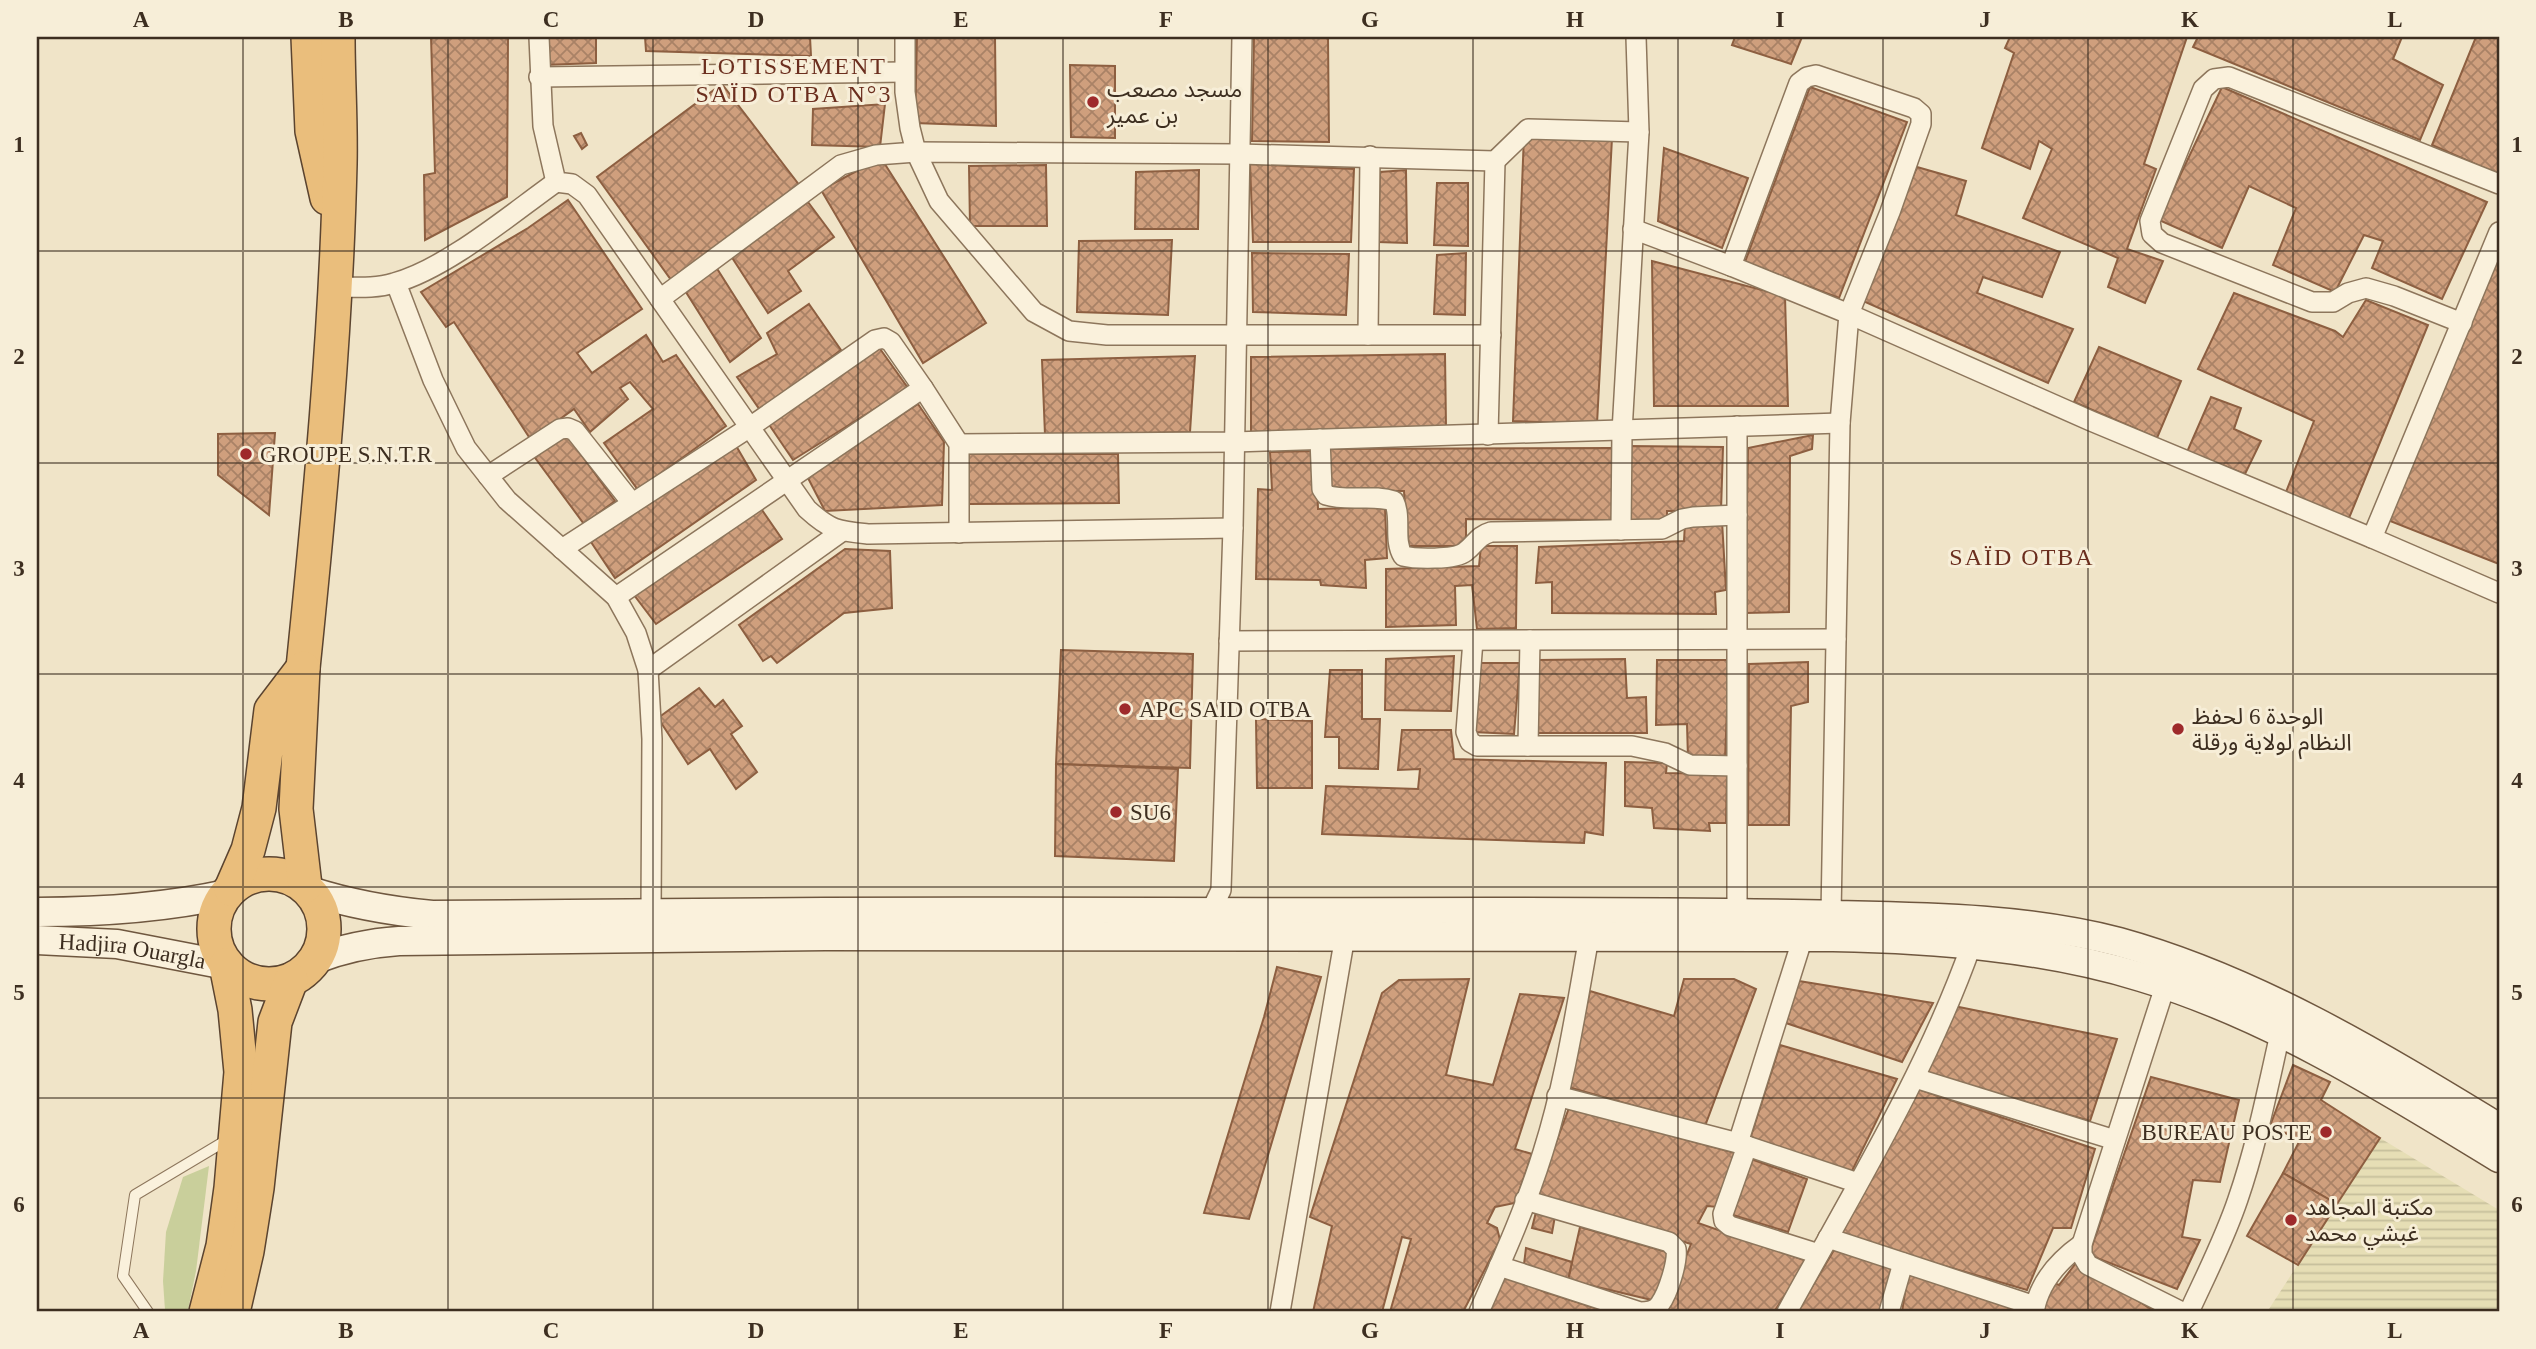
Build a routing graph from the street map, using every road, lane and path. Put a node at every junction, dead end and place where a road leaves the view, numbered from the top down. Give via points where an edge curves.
1 (308, 37) edge
2 (338, 37) edge
3 (538, 37) edge
4 (905, 37) edge
5 (1242, 37) edge
6 (1636, 37) edge
7 (904, 72) junction
8 (539, 77) junction
9 (1639, 132) junction
10 (916, 152) junction
11 (1240, 154) junction
12 (1370, 156) junction
13 (1495, 161) junction
14 (556, 181) junction
15 (2499, 184) edge
16 (1633, 229) junction
17 (2499, 232) edge
18 (337, 244) junction
19 (1731, 266) junction
20 (396, 283) junction
21 (335, 287) junction
22 (660, 299) junction
23 (1849, 314) junction
24 (2462, 323) junction
25 (1236, 334) junction
26 (1368, 335) junction
27 (1491, 335) junction
28 (923, 388) junction
29 (1840, 424) junction
30 (1737, 426) junction
31 (750, 427) junction
32 (1622, 432) junction
33 (1488, 435) junction
34 (1320, 439) junction
35 (1234, 442) junction
36 (958, 444) junction
37 (488, 476) junction
38 (786, 479) junction
39 (632, 503) junction
40 (1737, 515) junction
41 (1233, 528) junction
42 (1621, 530) junction
43 (841, 532) junction
44 (959, 533) junction
45 (2372, 538) junction
46 (562, 549) junction
47 (2499, 593) edge
48 (616, 597) junction
49 (1737, 639) junction
50 (1836, 639) junction
51 (1473, 640) junction
52 (1530, 640) junction
53 (1229, 641) junction
54 (303, 668) junction
55 (648, 670) junction
56 (1528, 746) junction
57 (1737, 765) junction
58 (307, 889) junction
59 (229, 891) junction
60 (1737, 911) junction
61 (37, 912) edge
62 (651, 913) junction
63 (1831, 915) junction
64 (1220, 918) junction
65 (1345, 936) junction
66 (1589, 937) junction
67 (1803, 937) junction
68 (37, 940) edge
69 (1971, 946) junction
70 (316, 959) junction
71 (226, 965) junction
72 (2169, 972) junction
73 (291, 980) junction
74 (2283, 1021) junction
75 (1915, 1078) junction
76 (1557, 1096) junction
77 (2499, 1128) edge
78 (236, 1135) junction
79 (2115, 1140) junction
80 (1743, 1145) junction
81 (2499, 1158) edge
82 (1858, 1183) junction
83 (1525, 1200) junction
84 (2082, 1244) junction
85 (1823, 1246) junction
86 (1903, 1263) junction
87 (1499, 1266) junction
88 (2035, 1309) edge
89 (148, 1312) edge
90 (206, 1312) edge
91 (233, 1312) edge
92 (1280, 1312) edge
93 (1479, 1312) edge
94 (1787, 1312) edge
95 (1889, 1312) edge
96 (2182, 1312) edge
97 (2189, 1312) edge

1 - 18 highway via 312,131
2 - 18 highway
3 - 8 street
4 - 7 street
5 - 11 street
6 - 9 street
7 - 8 street
7 - 10 street
8 - 14 street via 543,126
9 - 13 street via 1528,129
9 - 16 street
10 - 11 street
10 - 22 street via 876,155 841,165
10 - 25 street via 939,201 1034,312 1069,331
11 - 12 street
11 - 25 street
12 - 13 street
12 - 26 street
13 - 27 street
14 - 20 street via 432,267
14 - 22 street via 572,184 587,195
15 - 24 street via 2228,77 2214,79 2203,89 2150,221 2152,234 2162,243 2312,302 2333,302 2366,288
16 - 19 street
16 - 32 street
17 - 24 street
18 - 21 highway
19 - 23 street
19 - 23 street via 1799,83 1816,75 1914,108 1921,114 1922,124
20 - 21 street via 375,288
20 - 37 street via 433,380 466,448
21 - 54 highway via 324,465
22 - 31 street
23 - 29 street
23 - 45 street
24 - 45 street
25 - 26 street
25 - 35 street
26 - 27 street
27 - 33 street
28 - 31 street via 891,342 875,340
28 - 36 street
28 - 38 street
29 - 30 street
29 - 50 street
30 - 32 street
30 - 40 street
31 - 38 street
31 - 39 street
32 - 33 street
32 - 42 street
33 - 34 street
34 - 35 street
34 - 42 street via 1326,495 1395,501 1403,556 1459,556 1492,532
35 - 36 street
35 - 41 street
36 - 44 street
37 - 39 street via 568,428
37 - 46 street via 507,500
38 - 43 street via 807,509 824,525
38 - 48 street
39 - 46 street
40 - 42 street via 1682,519 1662,529
40 - 49 street
41 - 44 street
41 - 53 street
43 - 44 street
43 - 55 street
45 - 47 street
46 - 48 street
48 - 55 street via 636,633
49 - 50 street
49 - 52 street
49 - 57 street
50 - 63 street
51 - 52 street
51 - 53 street
51 - 56 street via 1466,733 1470,742 1477,746
52 - 56 street
53 - 64 street
54 - 58 highway via 296,809
54 - 59 highway via 271,710 259,808 248,850
55 - 62 street
56 - 57 street via 1632,746 1665,753 1690,765
57 - 60 street
58 - 59 highway via 291,878 260,874
58 - 62 main road via 340,901 432,915
58 - 70 highway via 320,906 325,924
59 - 61 main road, Hadjira Ouargla via 149,908
59 - 71 highway via 215,922 215,937
60 - 63 main road
60 - 64 main road
62 - 64 main road
63 - 72 main road via 2009,923 2117,942
64 - 65 main road
64 - 70 main road via 811,936 399,941 342,949
65 - 66 main road
65 - 92 street
66 - 67 main road
66 - 76 street
67 - 69 main road
67 - 80 street
68 - 71 main road, Hadjira Ouargla via 117,944
69 - 72 main road via 2141,976
69 - 75 street via 1953,998
70 - 73 highway
71 - 73 highway via 237,975 263,985
71 - 78 highway via 241,1072
72 - 74 main road via 2234,1012
72 - 79 street
73 - 91 highway via 275,1022 257,1188
74 - 77 main road via 2408,1072
74 - 81 main road via 2332,1060
74 - 97 street via 2239,1198
75 - 79 street
75 - 82 street
76 - 80 street
76 - 83 street
78 - 89 lane via 135,1195 123,1276
78 - 90 highway via 223,1247
79 - 84 street
80 - 82 street
80 - 85 street via 1724,1222
82 - 85 street
83 - 87 street
83 - 87 street via 1669,1242 1678,1260 1660,1306 1640,1312
84 - 88 street via 2050,1273
84 - 96 street via 2088,1265
85 - 86 street
85 - 94 street
86 - 88 street
86 - 95 street
87 - 93 street

